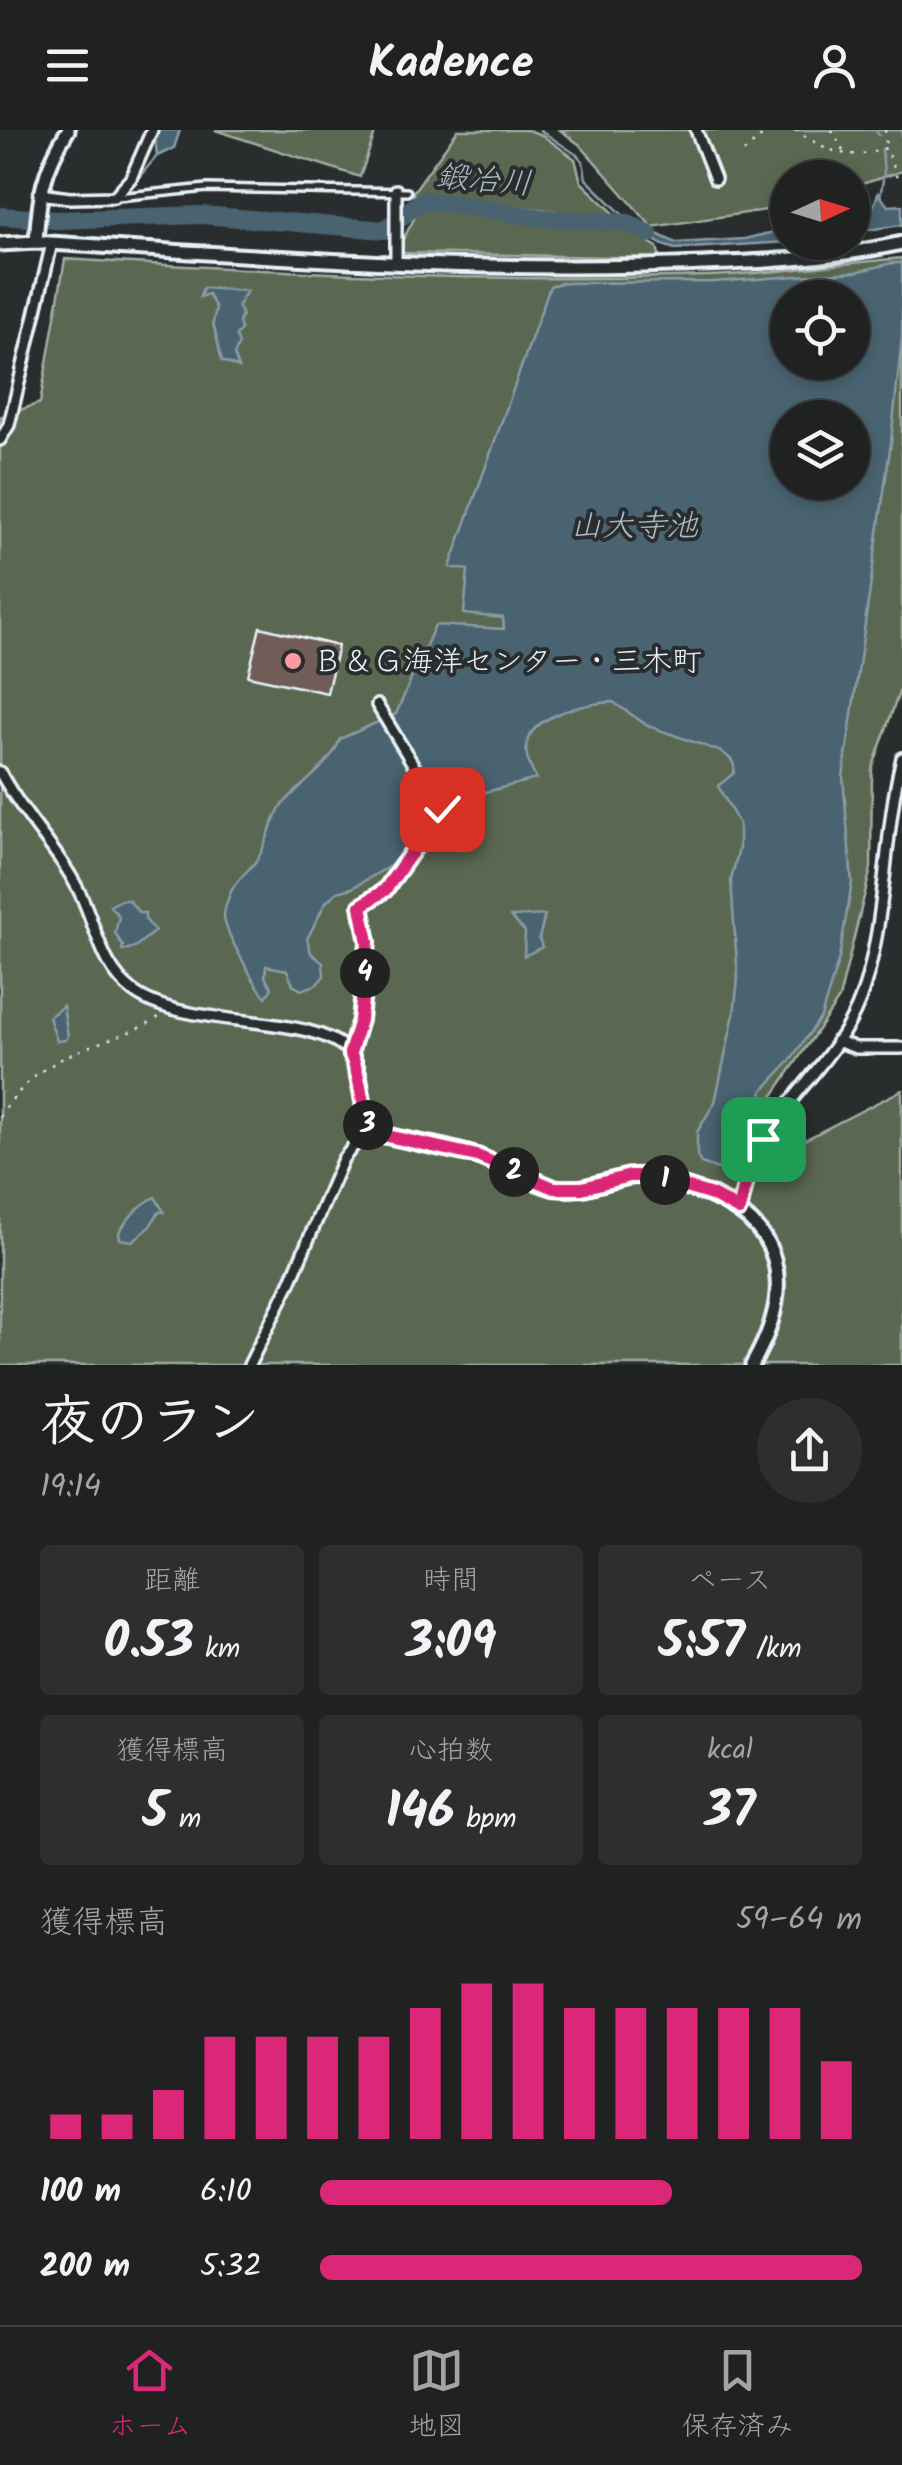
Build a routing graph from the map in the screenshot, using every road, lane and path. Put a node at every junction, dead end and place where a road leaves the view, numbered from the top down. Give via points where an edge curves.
1 (68, 130) edge
2 (152, 130) edge
3 (696, 130) edge
4 (768, 130) edge
5 (795, 130) edge
6 (832, 130) edge
7 (885, 130) edge
8 (886, 148) junction
9 (744, 152) dead end
10 (846, 156) junction
11 (714, 179) dead end
12 (901, 179) edge
13 (402, 191) joint
14 (114, 197) junction
15 (39, 198) junction
16 (36, 236) junction
17 (902, 242) edge
18 (52, 243) junction
19 (0, 244) edge
20 (395, 258) junction
21 (0, 440) edge
22 (377, 705) dead end
23 (902, 758) edge
24 (0, 772) edge
25 (170, 1009) junction
26 (837, 1041) junction
27 (902, 1048) edge
28 (350, 1053) junction
29 (0, 1117) edge
30 (369, 1127) junction
31 (385, 1135) joint
32 (739, 1210) junction
33 (248, 1365) edge
34 (752, 1365) edge

1 - 15 street via 45,171
2 - 14 street via 131,178
3 - 11 street
4 - 9 path
5 - 10 path
6 - 10 path
7 - 8 path
8 - 10 path
8 - 12 path
13 - 14 lane via 207,188
13 - 20 street
14 - 15 street
15 - 16 street
16 - 18 street
16 - 19 street
17 - 20 street via 845,254 706,264 557,268
18 - 20 street
18 - 21 street
22 - 28 street via 445,817 433,822 385,890 361,906 368,942
23 - 26 street via 867,977
24 - 25 street via 79,890 110,967 138,994
25 - 28 street via 311,1032
25 - 29 path via 145,1028 48,1065
26 - 27 street
26 - 32 street via 763,1139
28 - 30 street
30 - 31 street
30 - 33 street via 343,1158
31 - 32 street via 477,1156 554,1188 649,1176
32 - 34 street via 766,1239 779,1282 772,1323

